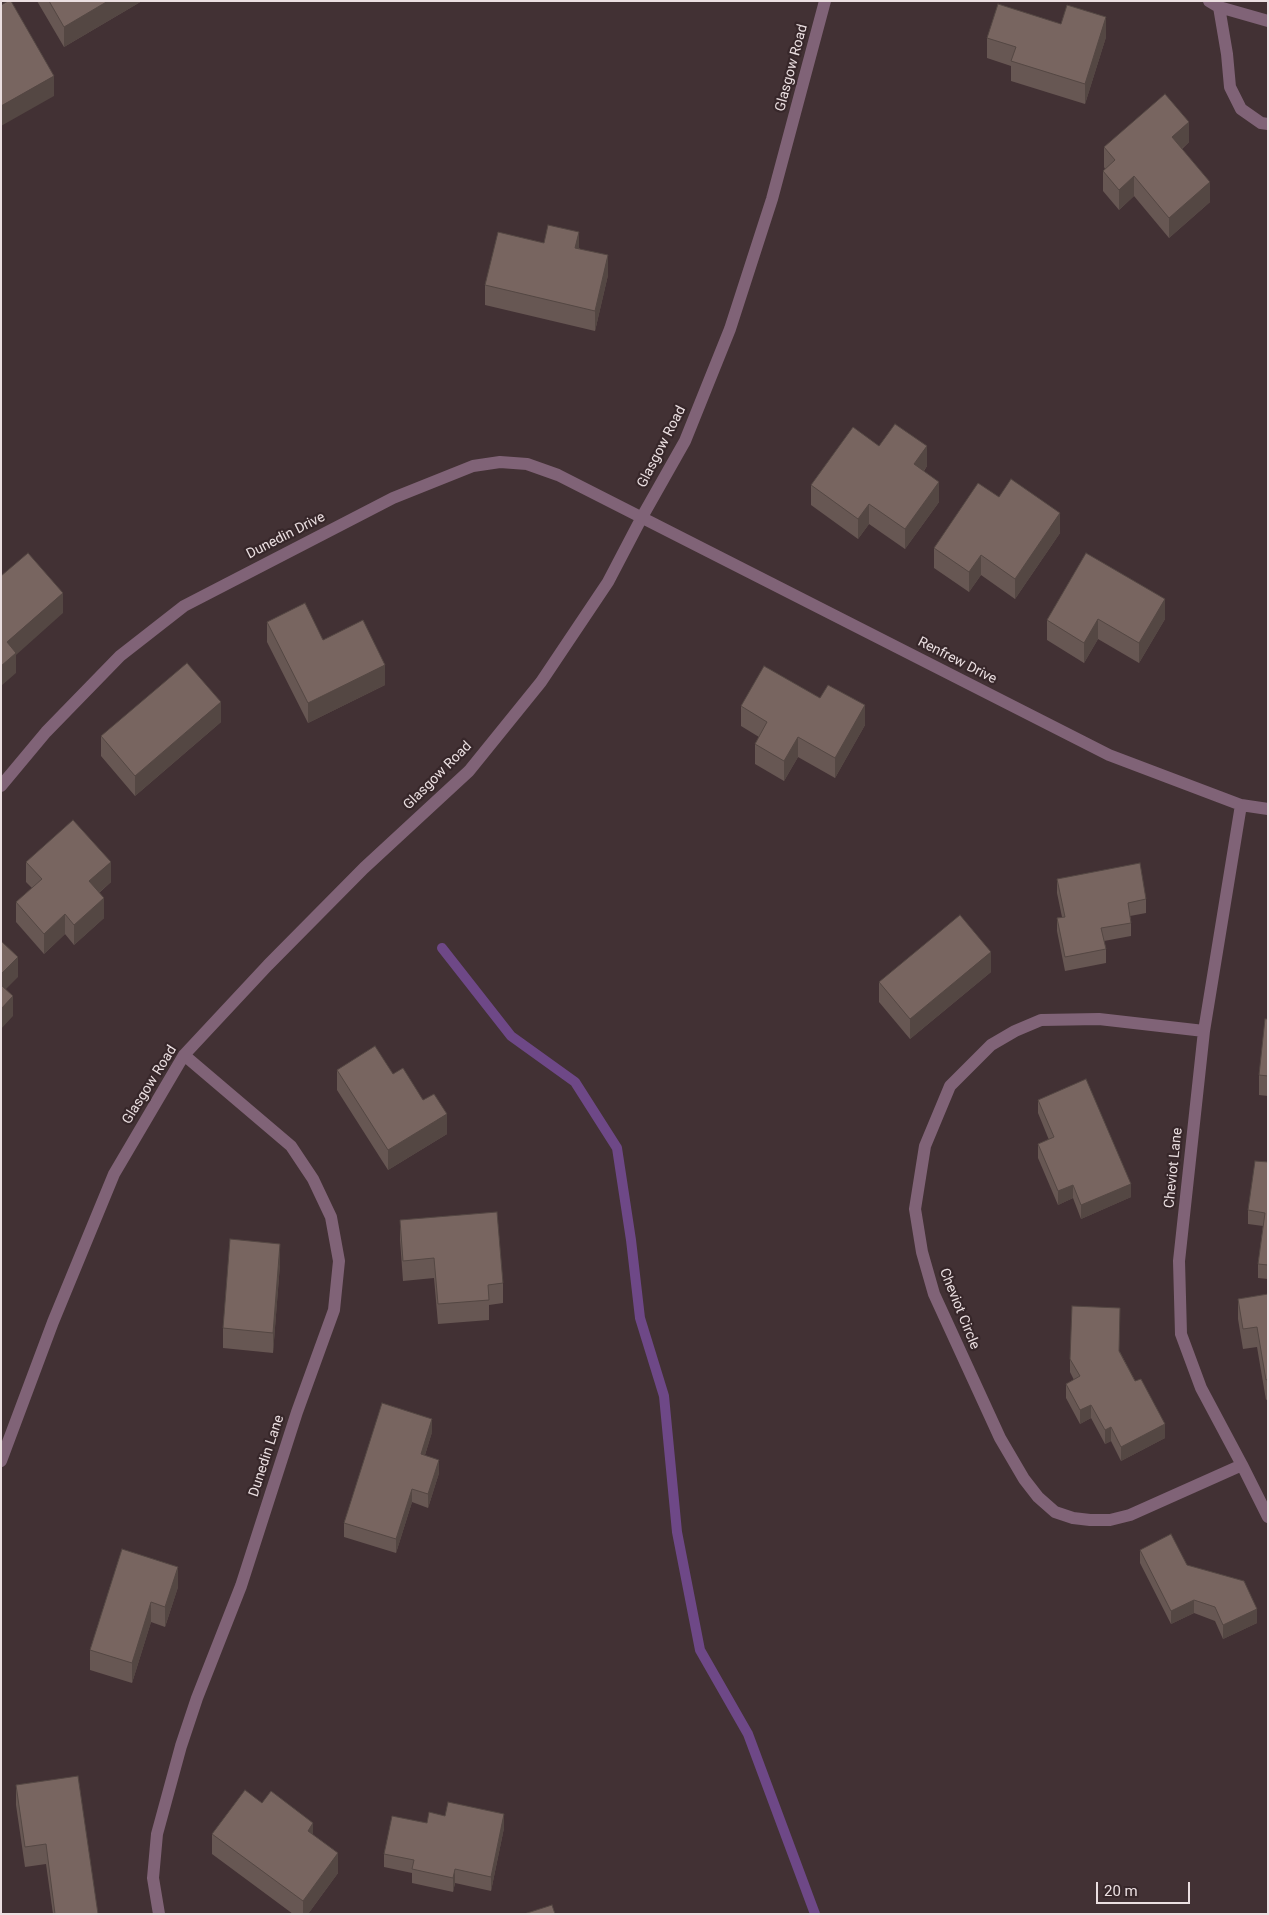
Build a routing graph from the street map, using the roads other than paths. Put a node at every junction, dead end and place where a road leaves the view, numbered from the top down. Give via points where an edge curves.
1 (825, 1) edge
2 (1214, 4) edge
3 (1268, 20) edge
4 (1268, 124) edge
5 (642, 517) junction
6 (1, 786) edge
7 (1241, 805) junction
8 (1268, 809) edge
9 (1204, 1031) junction
10 (184, 1055) junction
11 (1, 1461) edge
12 (1242, 1465) junction
13 (1268, 1517) edge
14 (159, 1914) edge

1 - 5 street, Glasgow Road via 772,199 730,329 685,441
2 - 3 street
2 - 4 street via 1227,54 1230,87 1241,110
5 - 6 street, Dunedin Drive via 558,475 527,464 500,462 473,466 393,498 184,606 120,656 46,732
5 - 7 street, Renfrew Drive via 1110,755
5 - 10 street, Glasgow Road via 608,582 542,682 469,771 357,874
7 - 8 street, Renfrew Drive
7 - 9 street, Cheviot Lane
9 - 12 street, Cheviot Lane via 1179,1260 1181,1334 1200,1388
9 - 12 street, Cheviot Circle via 1099,1019 1041,1020 990,1045 950,1086 925,1146 915,1209 922,1252 934,1294 1000,1438 1024,1479 1055,1512 1090,1520 1130,1515
10 - 11 street, Glasgow Road via 114,1174 53,1322
10 - 14 street, Dunedin Lane via 291,1146 313,1179 331,1217 339,1262 334,1310 241,1586 181,1746 157,1834 153,1878
12 - 13 street, Cheviot Lane

